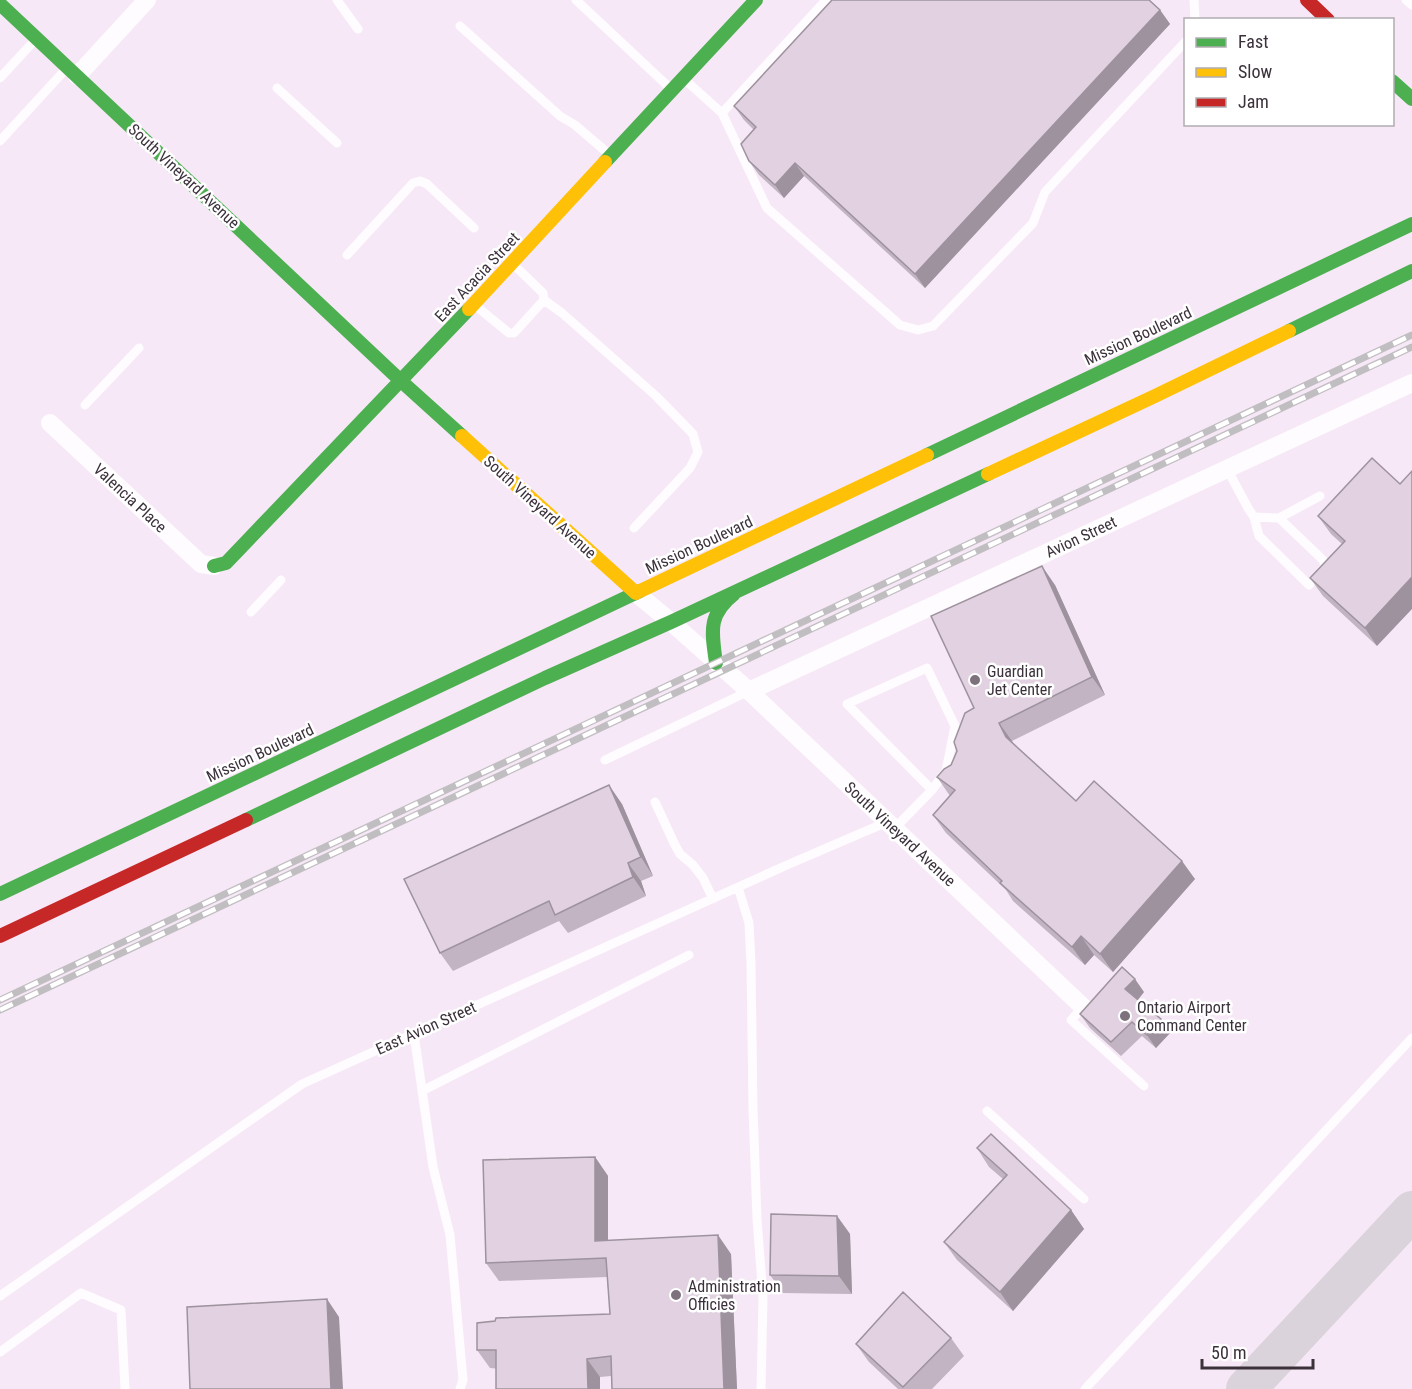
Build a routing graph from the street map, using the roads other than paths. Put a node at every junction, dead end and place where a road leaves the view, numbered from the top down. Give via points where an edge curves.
1 (147, 0) edge
2 (337, 0) edge
3 (576, 0) edge
4 (756, 0) edge
5 (811, 0) edge
6 (1194, 0) edge
7 (1307, 0) edge
8 (1406, 0) edge
9 (0, 4) edge
10 (823, 4) edge
11 (1412, 4) edge
12 (1195, 18) edge
13 (1326, 18) edge
14 (460, 26) dead end
15 (358, 29) dead end
16 (37, 38) junction
17 (1184, 42) edge
18 (72, 71) junction
19 (0, 78) edge
20 (684, 79) junction
21 (1394, 83) edge
22 (277, 87) dead end
23 (673, 91) junction
24 (1412, 99) edge
25 (722, 113) junction
26 (0, 141) edge
27 (337, 143) dead end
28 (612, 156) junction
29 (1412, 224) edge
30 (474, 228) dead end
31 (346, 257) dead end
32 (512, 264) junction
33 (1412, 271) edge
34 (544, 300) junction
35 (474, 304) junction
36 (139, 348) dead end
37 (402, 381) junction
38 (1412, 383) edge
39 (85, 405) dead end
40 (50, 423) dead end
41 (1227, 469) junction
42 (1320, 496) dead end
43 (1254, 517) junction
44 (1279, 518) junction
45 (634, 528) dead end
46 (214, 566) joint
47 (281, 580) dead end
48 (736, 592) junction
49 (636, 593) junction
50 (251, 612) dead end
51 (671, 622) junction
52 (716, 663) junction
53 (749, 691) junction
54 (605, 760) dead end
55 (932, 790) junction
56 (655, 802) dead end
57 (890, 825) junction
58 (738, 887) junction
59 (0, 894) edge
60 (713, 899) junction
61 (0, 936) edge
62 (689, 954) dead end
63 (1083, 1007) joint
64 (414, 1034) junction
65 (1412, 1038) edge
66 (1144, 1086) dead end
67 (422, 1091) junction
68 (987, 1111) dead end
69 (1084, 1199) dead end
70 (0, 1296) edge
71 (0, 1352) edge
72 (125, 1389) edge
73 (460, 1389) edge
74 (761, 1389) edge
75 (1085, 1389) edge

1 - 18 street
2 - 15 lane
3 - 23 lane
4 - 20 main road, East Acacia Street
5 - 10 lane
6 - 12 lane
7 - 13 main road
8 - 11 lane
9 - 16 main road, South Vineyard Avenue
10 - 25 lane
14 - 28 lane via 560,116
16 - 18 main road, South Vineyard Avenue
16 - 19 lane
17 - 25 lane via 1045,192 1033,223 933,326 918,330 900,325 767,208
18 - 26 lane
18 - 37 main road, South Vineyard Avenue
20 - 23 main road, East Acacia Street
20 - 25 lane
21 - 24 main road
22 - 27 lane
23 - 28 main road, East Acacia Street
28 - 32 main road, East Acacia Street
29 - 49 main road, Mission Boulevard
30 - 31 lane via 420,181 413,183
32 - 34 lane via 543,293
32 - 35 main road, East Acacia Street
33 - 48 main road
34 - 35 lane via 514,333
34 - 45 lane via 656,396 693,434 698,452 690,468
35 - 37 main road, East Acacia Street
36 - 39 lane
37 - 46 main road, East Acacia Street via 226,563
37 - 49 main road, South Vineyard Avenue
38 - 41 street, Avion Street
40 - 46 street, Valencia Place via 201,564
41 - 43 lane
41 - 53 street, Avion Street
42 - 44 lane
43 - 44 lane
43 - 44 lane via 1259,536 1309,585 1325,567 1323,560
47 - 50 lane
48 - 51 main road
48 - 52 main road via 717,612
49 - 51 street, South Vineyard Avenue
49 - 59 main road, Mission Boulevard
51 - 52 street, South Vineyard Avenue
51 - 61 main road
52 - 53 street, South Vineyard Avenue
53 - 54 lane
53 - 57 street, South Vineyard Avenue
55 - 55 lane via 946,771 955,726 927,668 847,704
55 - 57 lane
56 - 60 lane via 680,854 703,878
57 - 58 lane, East Avion Street
57 - 63 street, South Vineyard Avenue
58 - 60 lane, East Avion Street
58 - 74 lane via 749,923 757,1219 763,1297
60 - 64 lane, East Avion Street
62 - 67 lane
63 - 66 lane via 1071,1020
64 - 67 lane
64 - 70 lane, East Avion Street via 302,1084
65 - 75 lane
67 - 73 lane via 433,1167 450,1235 463,1380
68 - 69 lane
71 - 72 lane via 81,1293 121,1310

